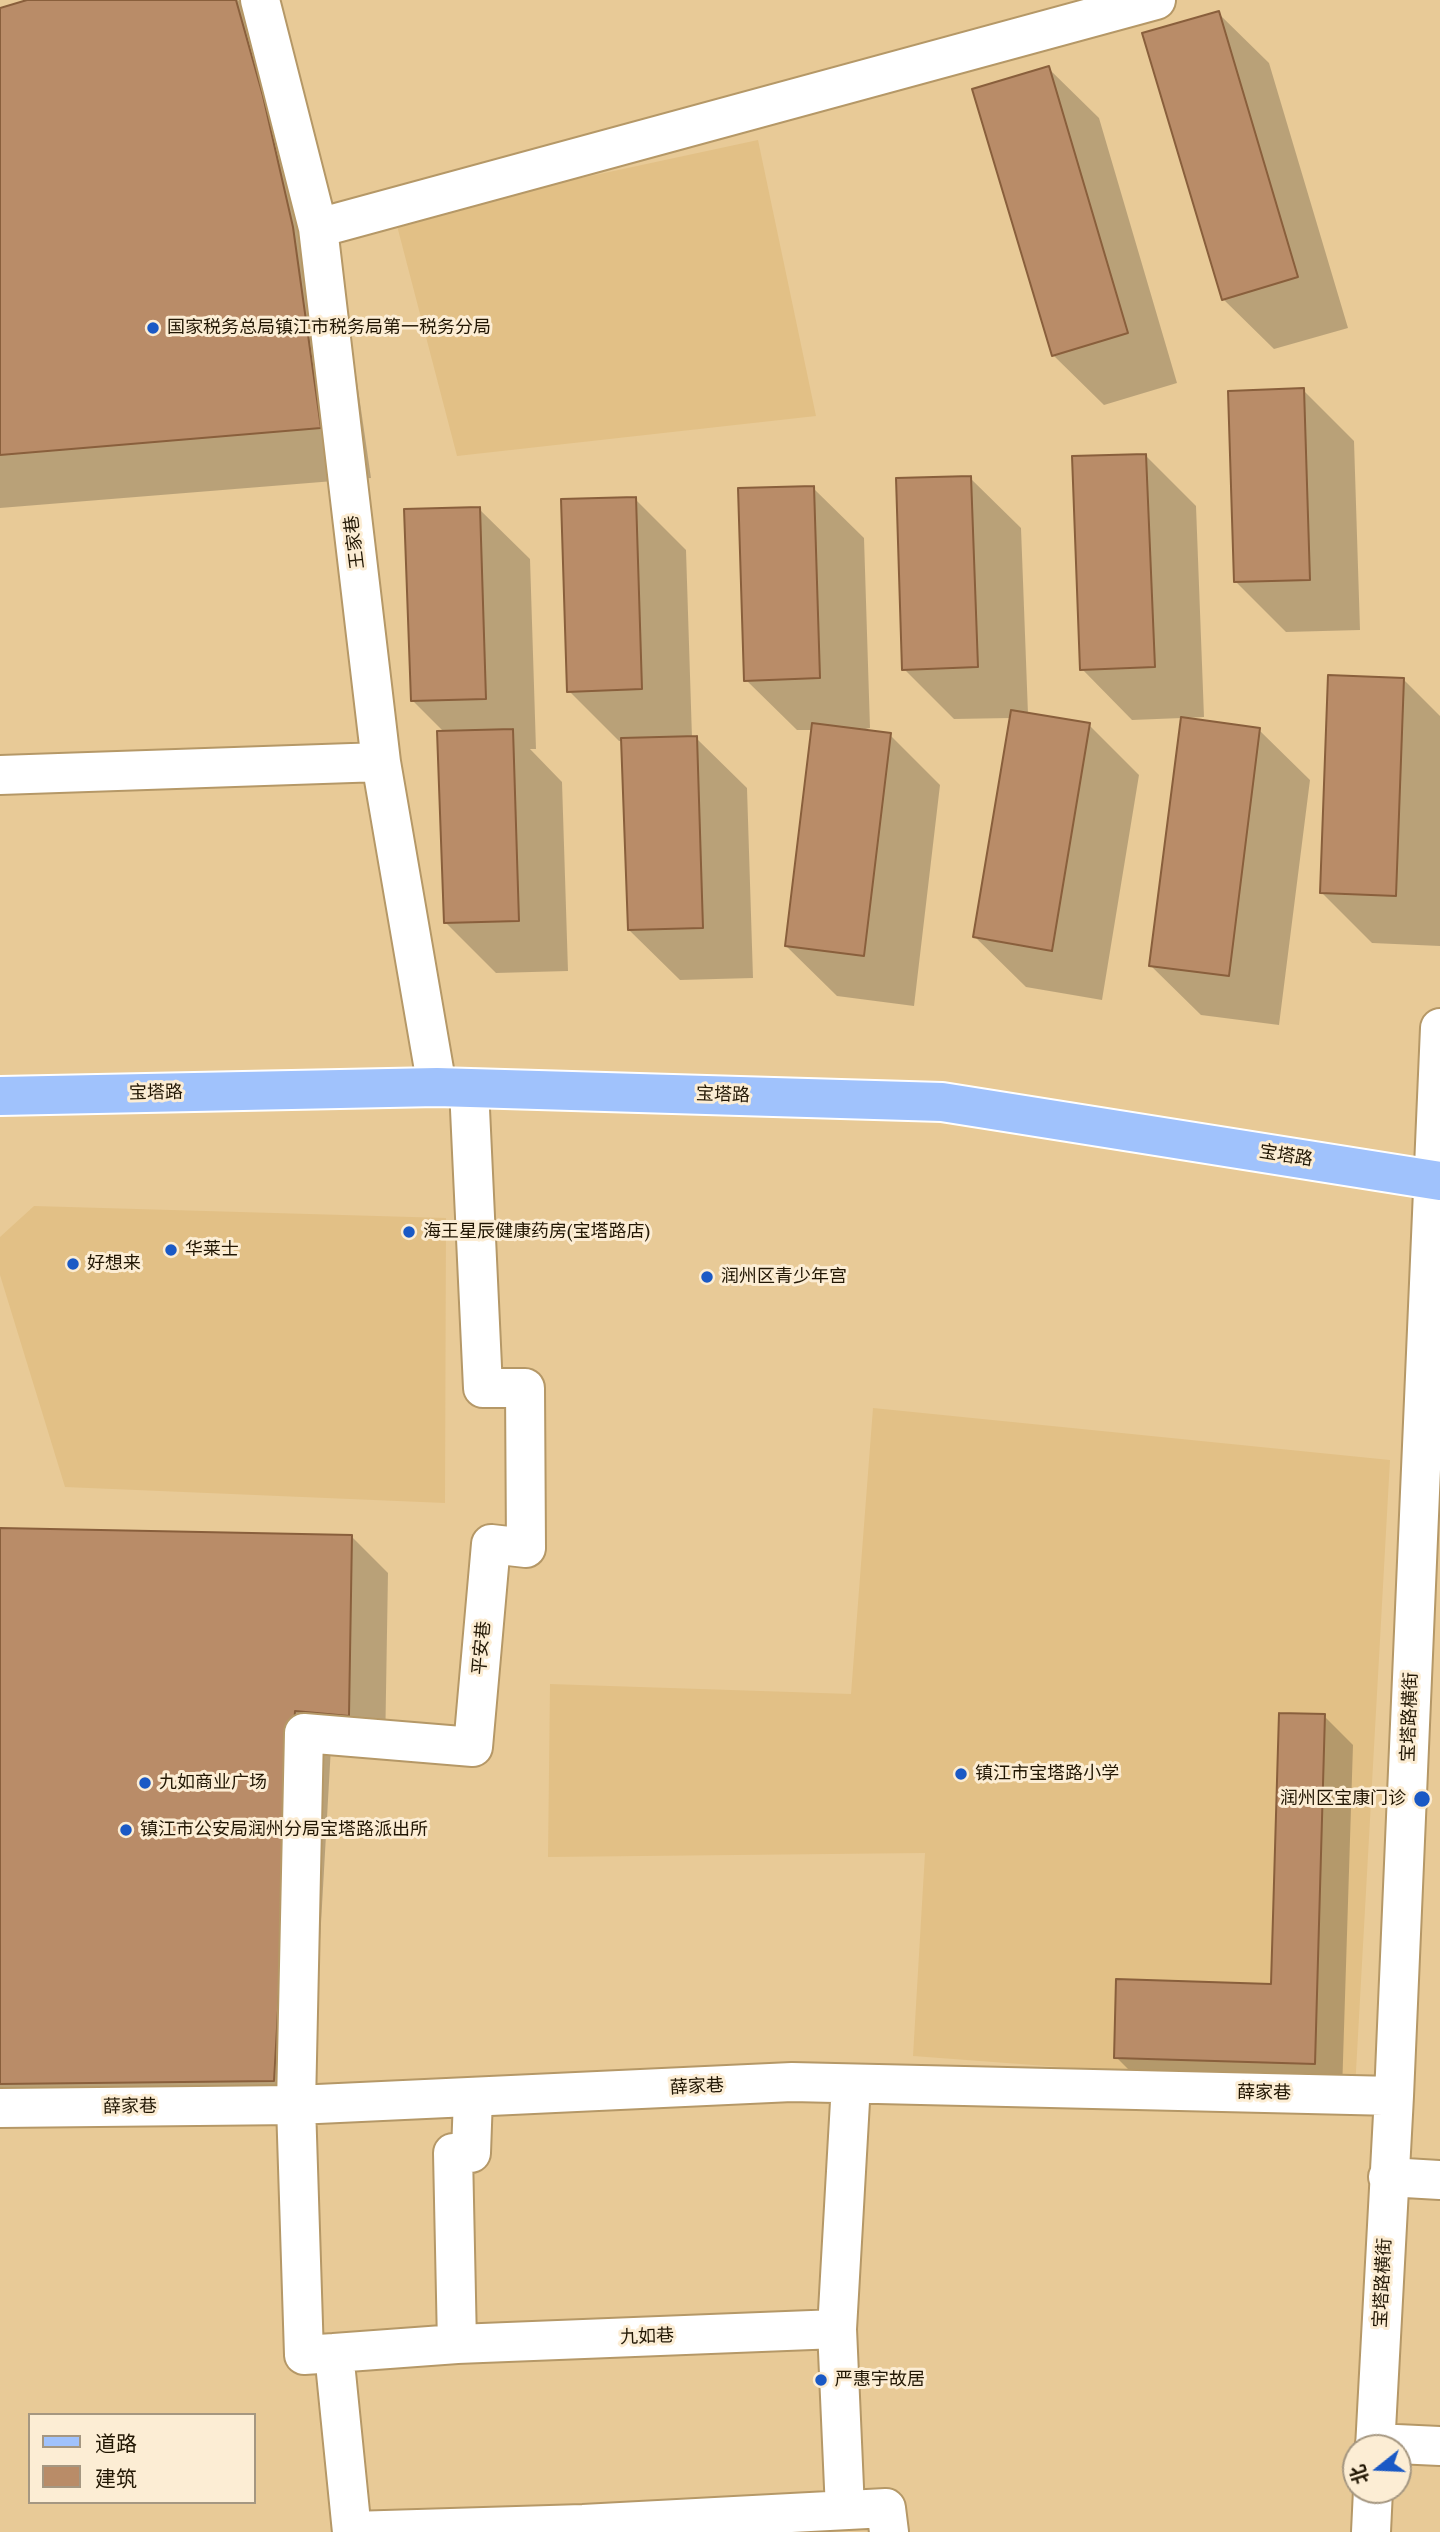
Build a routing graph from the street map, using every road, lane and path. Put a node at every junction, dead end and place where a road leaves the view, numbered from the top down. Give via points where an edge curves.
1 (260, 0) edge
2 (1156, 0) edge
3 (318, 228) junction
4 (381, 762) junction
5 (0, 775) edge
6 (1440, 1028) edge
7 (453, 1088) junction
8 (0, 1096) edge
9 (1436, 1180) edge
10 (850, 2084) junction
11 (1394, 2096) junction
12 (473, 2097) junction
13 (296, 2105) junction
14 (0, 2108) edge
15 (1388, 2177) junction
16 (1440, 2180) edge
17 (836, 2329) junction
18 (457, 2344) junction
19 (334, 2353) junction
20 (1376, 2434) edge
21 (1412, 2446) edge
22 (1440, 2446) edge
23 (1372, 2504) edge
24 (845, 2510) junction
25 (583, 2528) edge
26 (352, 2531) edge
27 (889, 2532) edge
28 (1371, 2532) edge

1 - 3 lane, 王家巷
2 - 3 lane
3 - 4 lane, 王家巷
4 - 5 lane
4 - 7 lane, 王家巷
6 - 9 lane, 宝塔路横街
7 - 8 main road, 宝塔路
7 - 9 main road, 宝塔路 via 942,1102
7 - 13 lane, 平安巷 via 483,1388 525,1388 526,1548 491,1544 473,1747 304,1733
9 - 11 lane, 宝塔路横街
10 - 11 lane, 薛家巷
10 - 12 lane, 薛家巷 via 792,2082
10 - 17 lane
11 - 15 lane, 宝塔路横街
12 - 13 lane, 薛家巷
12 - 18 lane via 471,2153 453,2153
13 - 14 lane, 薛家巷
13 - 19 lane, 九如巷 via 304,2355
15 - 16 lane
15 - 20 lane, 宝塔路横街
17 - 18 lane, 九如巷
17 - 24 lane
18 - 19 lane, 九如巷
19 - 26 lane
21 - 22 lane
23 - 28 lane
24 - 25 lane
24 - 27 lane via 886,2508
25 - 26 lane

